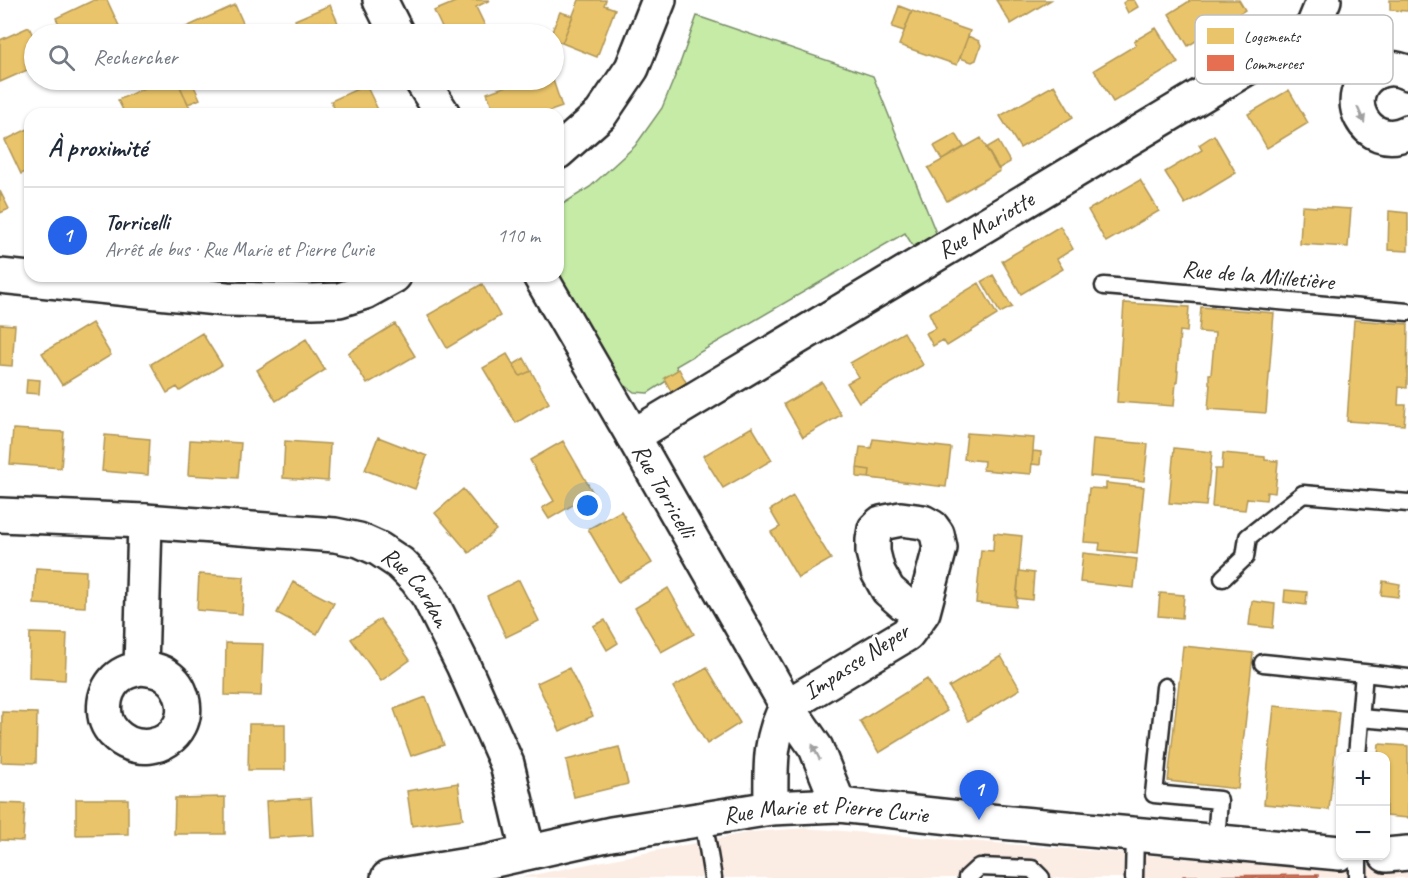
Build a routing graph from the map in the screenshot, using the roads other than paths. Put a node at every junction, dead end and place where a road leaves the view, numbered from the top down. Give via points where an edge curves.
1 (380, 0) edge
2 (659, 0) edge
3 (392, 24) edge
4 (1206, 84) edge
5 (1363, 84) edge
6 (427, 90) edge
7 (438, 108) edge
8 (1408, 132) edge
9 (564, 147) edge
10 (0, 276) edge
11 (24, 278) edge
12 (62, 282) edge
13 (382, 282) edge
14 (543, 282) edge
15 (1104, 286) dead end
16 (1408, 312) edge
17 (633, 436) junction
18 (1408, 503) edge
19 (0, 515) edge
20 (145, 521) junction
21 (1223, 578) dead end
22 (923, 612) dead end
23 (1263, 663) dead end
24 (141, 668) dead end
25 (1364, 673) junction
26 (1408, 678) edge
27 (1165, 687) dead end
28 (787, 706) junction
29 (1360, 718) junction
30 (1408, 722) edge
31 (1357, 752) edge
32 (839, 806) junction
33 (771, 808) junction
34 (703, 819) junction
35 (1135, 834) junction
36 (1216, 842) junction
37 (528, 852) junction
38 (1336, 853) edge
39 (1408, 854) edge
40 (1390, 855) edge
41 (1358, 860) edge
42 (388, 878) edge
43 (713, 878) edge
44 (967, 878) edge
45 (1041, 878) edge
46 (1134, 878) edge
47 (1358, 878) edge

1 - 3 street
2 - 9 street via 633,68 601,114
4 - 17 street, Rue Mariotte
5 -> 8 street via 1357,107 1367,128 1389,137
6 - 7 street
10 - 11 street
12 - 13 street via 227,298 339,300
14 - 17 street, Rue Torricelli
15 - 16 lane, Rue de la Milletière
17 - 28 street, Rue Torricelli
18 - 21 lane via 1303,494 1248,537 1245,557
19 - 20 street, Rue Cardan
20 - 24 street
20 - 37 street, Rue Cardan via 335,535 359,540 400,563 429,597 468,675 507,764
22 - 28 street, Impasse Neper via 907,634
23 - 25 lane
25 - 26 lane
25 - 29 lane
27 - 36 lane via 1154,794 1219,800
32 -> 28 street, Rue Torricelli via 816,748
28 - 33 street via 773,742
29 - 30 lane
29 - 31 lane
32 - 33 street, Rue Marie et Pierre Curie
32 - 35 street, Rue Marie et Pierre Curie
33 - 34 street, Rue Marie et Pierre Curie
34 - 37 street, Rue Marie et Pierre Curie
34 - 43 lane
35 - 36 street, Rue Marie et Pierre Curie
35 - 46 lane
36 - 38 street, Rue Marie et Pierre Curie
37 - 42 street, Rue Marie et Pierre Curie
39 - 40 street
41 - 47 lane
44 - 45 lane via 979,867 1032,869

